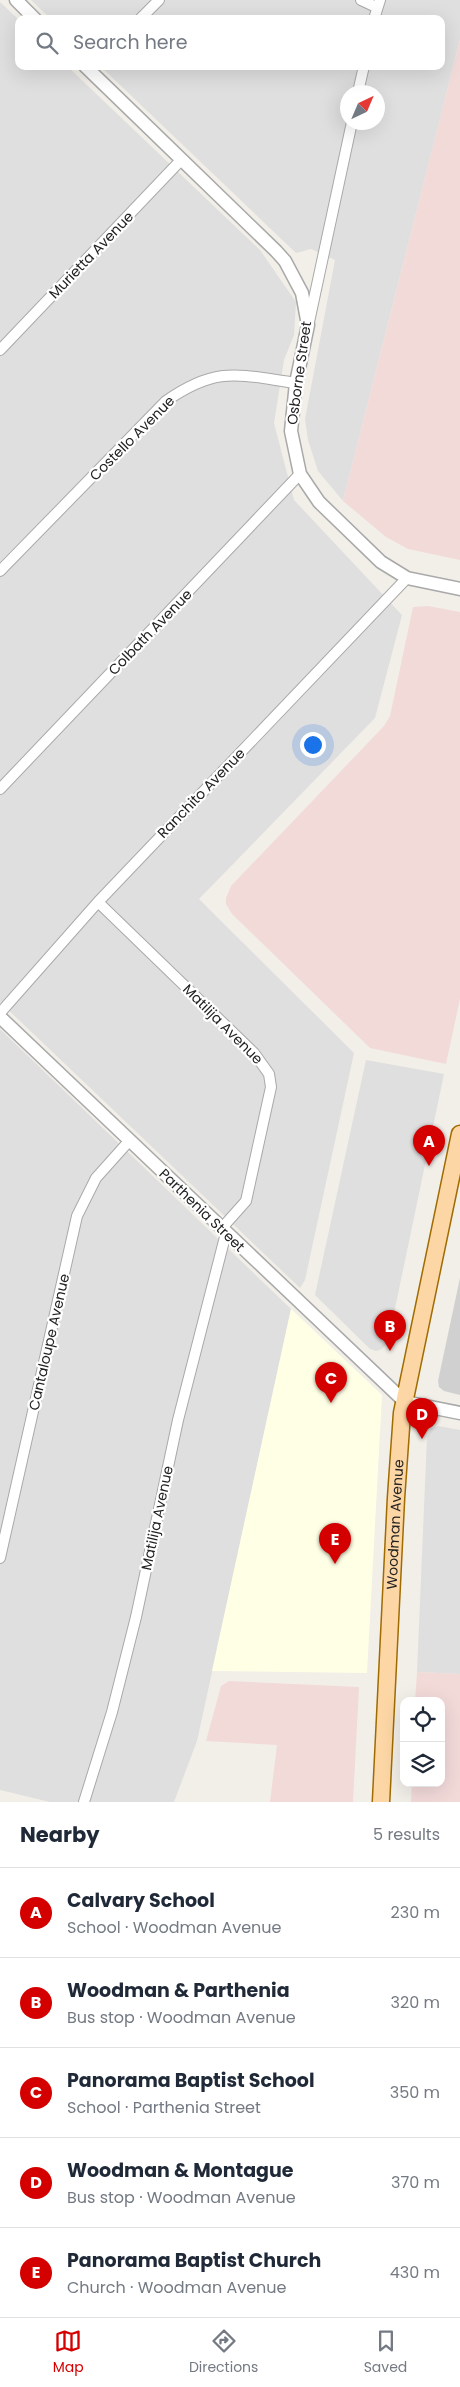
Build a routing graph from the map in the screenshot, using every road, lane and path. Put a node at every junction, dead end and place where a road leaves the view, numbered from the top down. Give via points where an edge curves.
1 (16, 0) edge
2 (158, 0) edge
3 (361, 0) edge
4 (378, 4) edge
5 (31, 15) edge
6 (144, 15) edge
7 (92, 70) edge
8 (363, 70) edge
9 (360, 85) edge
10 (350, 130) edge
11 (182, 159) junction
12 (308, 325) junction
13 (0, 350) edge
14 (296, 383) junction
15 (300, 474) junction
16 (0, 571) edge
17 (407, 578) junction
18 (460, 588) edge
19 (0, 789) edge
20 (98, 902) junction
21 (0, 1013) edge
22 (0, 1017) edge
23 (460, 1134) edge
24 (130, 1140) junction
25 (224, 1231) junction
26 (405, 1402) junction
27 (460, 1413) edge
28 (0, 1558) edge
29 (84, 1802) edge
30 (381, 1802) edge

1 - 5 street
2 - 6 street
3 - 4 street
7 - 11 street, Osborne Street
8 - 9 street
10 - 12 street
11 - 12 street, Osborne Street via 285,261 302,293
11 - 13 street, Murietta Avenue
12 - 14 street, Osborne Street
14 - 15 street, Osborne Street via 291,432
14 - 16 street, Costello Avenue via 232,374 189,385 166,401
15 - 17 street, Osborne Street via 309,490 338,523 381,562
15 - 19 street, Colbath Avenue
17 - 18 street, Osborne Street
17 - 20 street, Ranchito Avenue
20 - 21 street, Ranchito Avenue
20 - 25 street, Matilija Avenue via 254,1053 269,1074 270,1088 246,1201
22 - 24 street, Parthenia Street
23 - 26 main road, Woodman Avenue
24 - 25 street, Parthenia Street
24 - 28 street, Cantaloupe Avenue via 96,1178 77,1216
25 - 26 street, Parthenia Street
25 - 29 street, Matilija Avenue via 178,1420 136,1618
26 - 27 street
26 - 30 main road, Woodman Avenue via 396,1498

